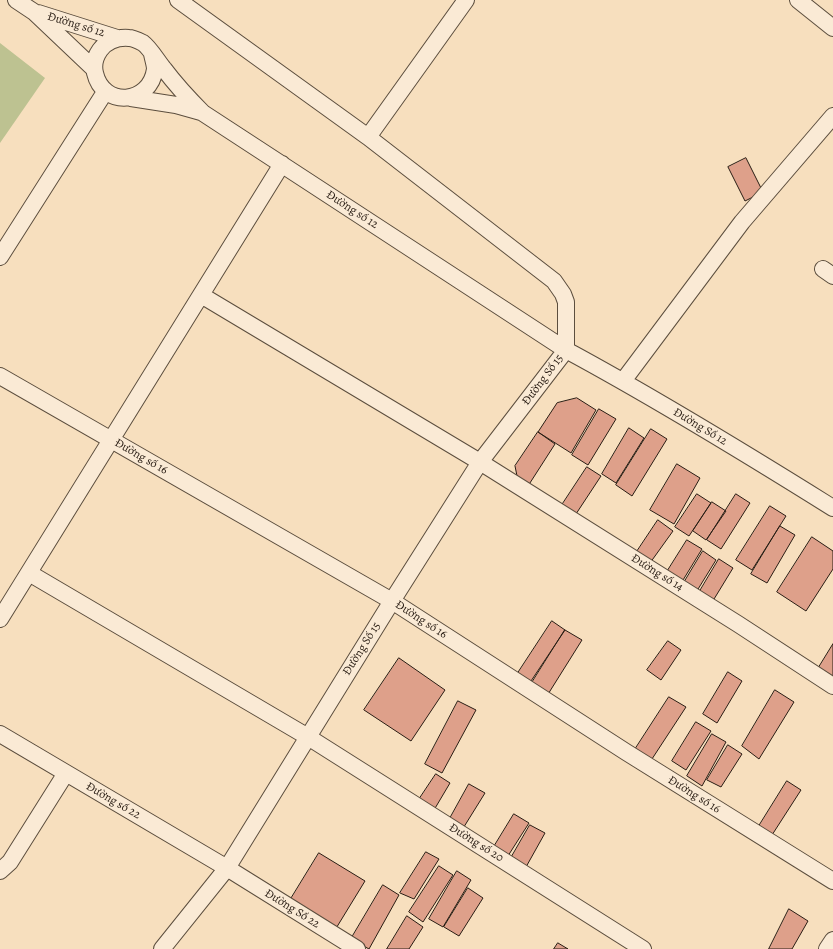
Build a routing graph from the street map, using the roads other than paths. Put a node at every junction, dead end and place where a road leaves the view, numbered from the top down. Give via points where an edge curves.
1 (16, 0) edge
2 (178, 0) edge
3 (466, 0) edge
4 (798, 0) edge
5 (34, 12) junction
6 (833, 28) edge
7 (117, 38) junction
8 (152, 54) junction
9 (93, 68) junction
10 (105, 92) junction
11 (131, 98) junction
12 (203, 113) junction
13 (833, 116) edge
14 (368, 137) junction
15 (282, 164) junction
16 (0, 257) edge
17 (201, 295) junction
18 (566, 350) junction
19 (0, 376) edge
20 (623, 381) junction
21 (480, 462) junction
22 (833, 508) edge
23 (29, 573) junction
24 (392, 602) junction
25 (0, 619) edge
26 (833, 686) edge
27 (0, 734) edge
28 (308, 737) junction
29 (66, 773) junction
30 (227, 868) junction
31 (0, 872) edge
32 (833, 881) edge
33 (833, 940) edge
34 (347, 946) edge
35 (162, 949) edge
36 (644, 949) edge
37 (827, 949) edge

1 - 5 street, Đường số 12
2 - 14 street
3 - 14 street
4 - 6 street
5 - 7 street, Đường số 12
5 - 9 street, Đường số 12
7 - 8 street via 131,38 144,44
7 - 9 street via 105,44 96,54
8 - 11 street via 155,68 152,81 144,92
8 - 12 street, Đường số 12 via 183,93
9 - 10 street via 97,81
10 - 11 street via 118,98
10 - 16 street
11 - 12 street via 176,105
12 - 15 street, Đường số 12
13 - 20 street via 742,222
14 - 18 street via 554,281 564,294 566,302
15 - 17 street
15 - 18 street, Đường số 12
17 - 21 street, Đường số 14
17 - 23 street
18 - 20 street, Đường Số 12
18 - 21 street, Đường Số 15
19 - 24 street, Đường số 16
20 - 22 street, Đường Số 12
21 - 24 street, Đường Số 15
21 - 26 street, Đường số 14
23 - 25 street
23 - 28 street, Đường số 20
24 - 28 street, Đường Số 15
24 - 32 street, Đường số 16
27 - 29 street, Đường số 22
28 - 30 street, Đường Số 15
28 - 36 street, Đường số 20
29 - 30 street, Đường số 22
29 - 31 street via 10,862
30 - 34 street, Đường Số 22
30 - 35 street, Đường Số 15
33 - 37 street

